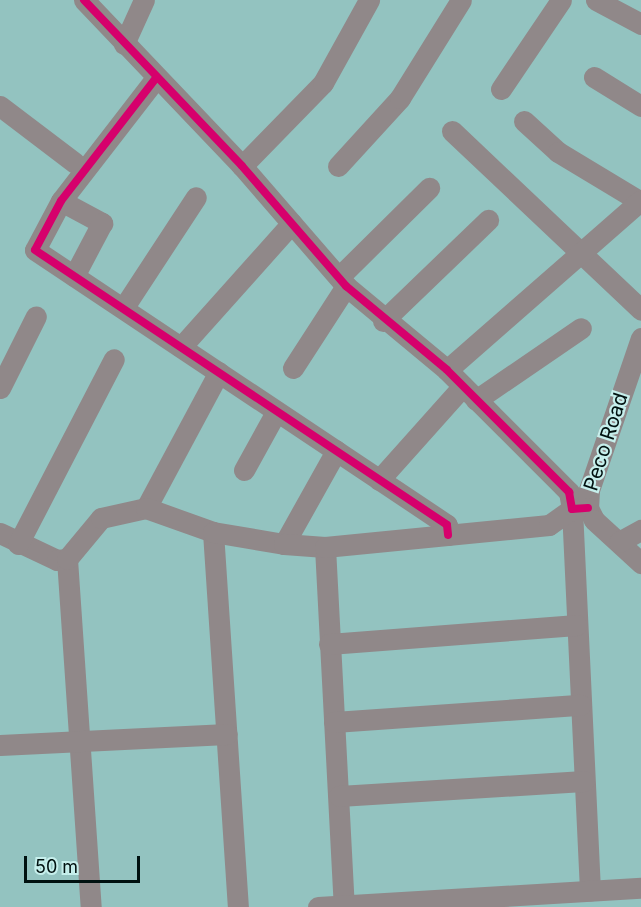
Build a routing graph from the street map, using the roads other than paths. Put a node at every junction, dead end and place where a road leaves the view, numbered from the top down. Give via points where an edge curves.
1 (84, 0) edge
2 (144, 0) edge
3 (369, 0) edge
4 (461, 0) edge
5 (561, 0) edge
6 (596, 0) edge
7 (641, 24) edge
8 (124, 44) junction
9 (594, 76) dead end
10 (156, 78) junction
11 (501, 89) dead end
12 (0, 106) edge
13 (641, 106) edge
14 (524, 121) dead end
15 (452, 131) dead end
16 (75, 163) dead end
17 (242, 166) junction
18 (338, 166) dead end
19 (429, 188) dead end
20 (196, 197) dead end
21 (61, 201) junction
22 (641, 201) edge
23 (488, 220) dead end
24 (292, 223) junction
25 (579, 254) junction
26 (74, 276) junction
27 (343, 282) junction
28 (124, 307) junction
29 (641, 310) edge
30 (36, 316) dead end
31 (383, 321) junction
32 (581, 327) dead end
33 (641, 338) edge
34 (181, 347) junction
35 (114, 359) dead end
36 (293, 368) dead end
37 (447, 370) junction
38 (219, 372) junction
39 (634, 377) edge
40 (0, 388) edge
41 (469, 393) junction
42 (276, 412) junction
43 (336, 451) junction
44 (244, 470) dead end
45 (379, 480) junction
46 (146, 508) junction
47 (580, 509) junction
48 (641, 530) edge
49 (213, 532) junction
50 (0, 533) edge
51 (448, 535) junction
52 (619, 542) junction
53 (18, 544) junction
54 (284, 544) junction
55 (325, 547) junction
56 (67, 559) junction
57 (641, 563) edge
58 (576, 626) junction
59 (329, 644) junction
60 (580, 705) junction
61 (334, 722) junction
62 (227, 734) junction
63 (82, 742) junction
64 (0, 745) edge
65 (584, 782) junction
66 (339, 796) junction
67 (641, 888) edge
68 (590, 891) junction
69 (558, 900) edge
70 (423, 903) edge
71 (344, 906) edge
72 (91, 907) edge
73 (238, 907) edge
74 (318, 907) edge

1 - 8 street
2 - 8 street
3 - 17 street via 322,83
4 - 18 street via 400,98
5 - 11 street
6 - 7 street
8 - 10 street
9 - 13 street
10 - 17 street
10 - 21 street
12 - 16 street
14 - 22 street via 558,152
15 - 25 street
17 - 24 street
19 - 27 street
20 - 28 street
21 - 26 street via 35,250
21 - 26 street via 102,223
22 - 25 street
23 - 31 street
24 - 27 street
24 - 34 street
25 - 29 street
25 - 37 street
26 - 28 street
27 - 31 street
27 - 36 street
28 - 34 street
30 - 40 street
31 - 37 street
32 - 41 street
33 - 39 street, Peco Road
34 - 38 street
35 - 53 street
37 - 41 street
38 - 42 street
38 - 46 street
39 - 47 street, Peco Road
41 - 45 street
41 - 47 street via 572,495
42 - 43 street
42 - 44 street
43 - 45 street
43 - 54 street
45 - 51 street via 447,525
46 - 49 street
46 - 56 street via 101,518
47 - 51 street via 549,525
47 - 52 street, Peco Road
47 - 58 street
48 - 52 street
49 - 54 street
49 - 62 street
50 - 53 street
51 - 55 street
52 - 57 street, Peco Road
53 - 56 street via 57,560
54 - 55 street
55 - 59 street
56 - 63 street
58 - 59 street
58 - 60 street
59 - 61 street
60 - 61 street
60 - 65 street
61 - 66 street
62 - 63 street
62 - 73 street
63 - 64 street
63 - 72 street
65 - 66 street
65 - 68 street
66 - 71 street
67 - 68 street
68 - 69 street
69 - 70 street
70 - 71 street
71 - 74 street

